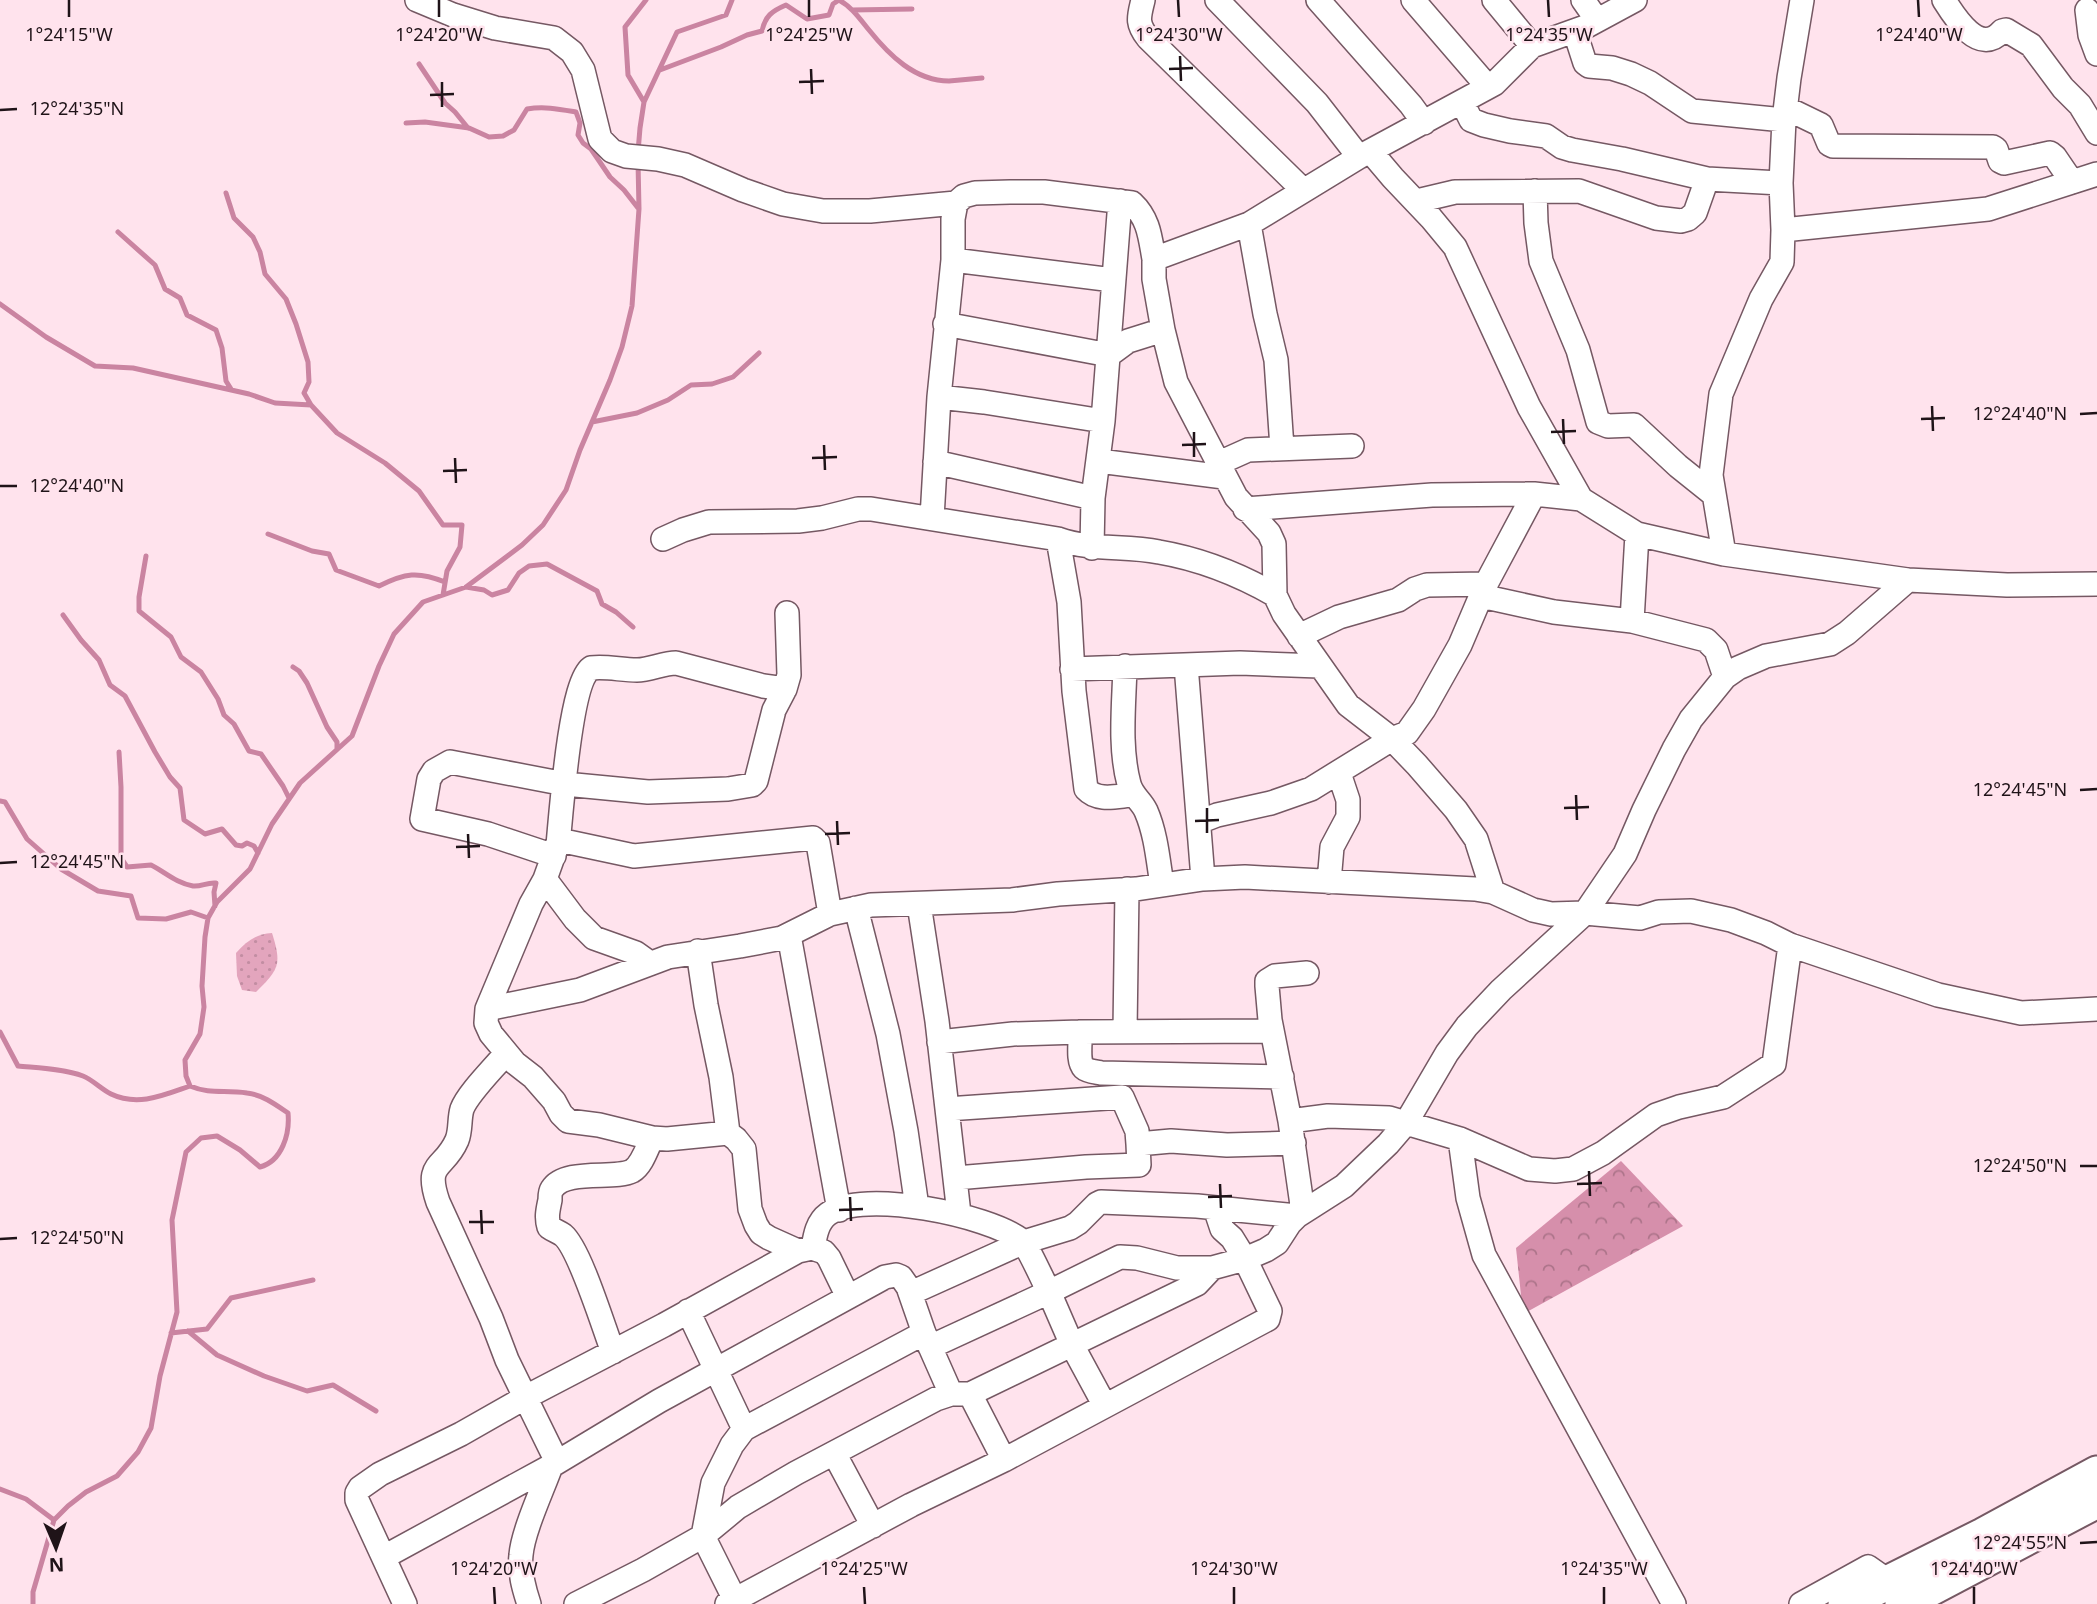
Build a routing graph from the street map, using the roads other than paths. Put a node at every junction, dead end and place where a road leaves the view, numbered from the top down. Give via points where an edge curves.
1 (417, 0) edge
2 (1143, 0) edge
3 (1217, 0) edge
4 (1318, 0) edge
5 (1413, 0) edge
6 (1494, 0) edge
7 (1583, 0) edge
8 (1635, 0) edge
9 (1802, 0) edge
10 (1944, 0) edge
11 (2089, 6) edge
12 (1597, 20) junction
13 (1575, 32) junction
14 (1532, 46) junction
15 (2097, 54) edge
16 (1488, 87) junction
17 (1462, 102) junction
18 (1785, 114) junction
19 (1424, 123) junction
20 (2097, 132) edge
21 (1365, 155) junction
22 (2097, 174) edge
23 (1707, 179) junction
24 (2072, 182) junction
25 (1781, 183) junction
26 (1303, 190) junction
27 (1535, 191) junction
28 (1120, 201) junction
29 (1416, 201) junction
30 (956, 203) junction
31 (1249, 224) junction
32 (1783, 230) junction
33 (1154, 259) junction
34 (953, 260) junction
35 (1113, 280) junction
36 (946, 324) junction
37 (1163, 330) junction
38 (1109, 355) junction
39 (939, 397) junction
40 (1103, 421) junction
41 (1352, 446) dead end
42 (1282, 448) junction
43 (1098, 461) junction
44 (935, 463) junction
45 (1222, 470) junction
46 (1534, 494) junction
47 (1713, 494) junction
48 (1093, 498) junction
49 (1581, 499) junction
50 (1245, 509) junction
51 (932, 518) junction
52 (1637, 534) junction
53 (663, 539) dead end
54 (1058, 539) junction
55 (1092, 548) junction
56 (1724, 554) junction
57 (1908, 580) junction
58 (2097, 584) edge
59 (1483, 590) junction
60 (1275, 595) junction
61 (788, 612) dead end
62 (1632, 621) junction
63 (1299, 636) junction
64 (1186, 664) junction
65 (1125, 666) junction
66 (1319, 666) junction
67 (1072, 669) junction
68 (1725, 677) junction
69 (785, 689) junction
70 (1392, 739) junction
71 (1339, 773) junction
72 (565, 784) junction
73 (1133, 795) junction
74 (1199, 822) junction
75 (556, 850) junction
76 (545, 879) junction
77 (1203, 879) junction
78 (1329, 882) junction
79 (1162, 885) junction
80 (1127, 889) junction
81 (1493, 892) junction
82 (919, 904) junction
83 (856, 908) junction
84 (1585, 913) junction
85 (830, 914) junction
86 (789, 935) junction
87 (1790, 945) junction
88 (698, 951) junction
89 (650, 963) junction
90 (1307, 973) dead end
91 (487, 1009) junction
92 (2097, 1009) edge
93 (1125, 1031) junction
94 (1272, 1031) junction
95 (1080, 1032) junction
96 (939, 1042) junction
97 (506, 1053) junction
98 (1101, 1073) junction
99 (1282, 1077) junction
100 (1122, 1097) junction
101 (947, 1109) junction
102 (1406, 1123) junction
103 (1292, 1132) junction
104 (728, 1133) junction
105 (652, 1138) junction
106 (1460, 1139) junction
107 (1139, 1155) junction
108 (956, 1178) junction
109 (1140, 1203) junction
110 (917, 1207) junction
111 (1215, 1208) junction
112 (839, 1210) junction
113 (960, 1214) junction
114 (1300, 1214) junction
115 (1024, 1242) junction
116 (805, 1250) junction
117 (1245, 1259) junction
118 (1212, 1268) junction
119 (1049, 1292) junction
120 (911, 1293) junction
121 (848, 1297) junction
122 (688, 1311) junction
123 (927, 1340) junction
124 (1072, 1345) junction
125 (613, 1352) junction
126 (716, 1369) junction
127 (960, 1394) junction
128 (526, 1397) junction
129 (1105, 1406) junction
130 (744, 1429) junction
131 (834, 1453) junction
132 (1004, 1460) junction
133 (554, 1464) junction
134 (2097, 1473) edge
135 (2097, 1501) edge
136 (873, 1526) junction
137 (703, 1536) junction
138 (384, 1557) junction
139 (1895, 1592) edge
140 (731, 1602) edge
141 (405, 1604) edge
142 (529, 1604) edge
143 (576, 1604) edge
144 (1674, 1604) edge
145 (1801, 1604) edge
146 (1845, 1604) edge

1 - 30 street via 495,28 554,38 572,52 583,71 600,139 612,151 685,165 743,190 810,209 870,211
2 - 26 street via 1141,29
3 - 21 street
4 - 19 street
5 - 16 street
6 - 14 street
7 - 12 street
8 - 12 street
9 - 18 street
10 - 20 street via 1970,33 1985,39 2006,30 2031,45
11 - 15 street via 2090,35
12 - 13 street
13 - 14 street
13 - 18 street via 1584,63 1631,74 1692,111
14 - 16 street
16 - 17 street
17 - 19 street
17 - 23 street via 1471,120 1484,125 1546,136 1572,150
18 - 24 street via 1819,124 1833,146 1993,147 2004,163 2050,153
18 - 25 street
19 - 21 street
21 - 26 street
21 - 29 street
22 - 24 street
23 - 25 street
23 - 27 street via 1695,213 1681,221 1656,218 1579,191
24 - 32 street via 1988,209
25 - 32 street
26 - 31 street
27 - 29 street via 1455,192
27 - 47 street via 1541,261 1581,359 1598,422 1634,425
28 - 30 street via 1044,192 975,192
28 - 33 street via 1132,203 1143,214
28 - 35 street
29 - 49 street via 1455,247 1529,407
30 - 34 street
31 - 33 street
31 - 42 street via 1276,360
32 - 47 street via 1782,262 1760,299 1721,394 1711,475
33 - 37 street
34 - 35 street
34 - 36 street
35 - 38 street
36 - 38 street
36 - 39 street
37 - 38 street via 1128,341
37 - 45 street via 1177,382
38 - 40 street
39 - 40 street
39 - 44 street
40 - 43 street
41 - 42 street
42 - 45 street via 1248,450
43 - 45 street via 1204,476
43 - 48 street
44 - 48 street
44 - 51 street
45 - 50 street
46 - 49 street
46 - 50 street via 1432,495
46 - 59 street
47 - 56 street
48 - 55 street
49 - 52 street
50 - 60 street via 1274,544
51 - 53 street via 858,509 810,520 709,522
51 - 54 street
52 - 56 street
52 - 62 street
54 - 55 street
54 - 67 street via 1069,602
55 - 60 street via 1161,552 1238,576
56 - 57 street
57 - 58 street
57 - 68 street via 1830,644 1766,656
59 - 62 street via 1554,612
59 - 63 street via 1427,585
59 - 70 street via 1460,645 1424,709 1407,733
60 - 63 street
61 - 69 street
62 - 68 street via 1706,640 1716,650
63 - 66 street
64 - 65 street
64 - 66 street
64 - 74 street
65 - 67 street
65 - 73 street via 1125,768
66 - 70 street via 1348,705
67 - 73 street via 1086,789 1096,796
68 - 84 street via 1691,719 1625,854
69 - 72 street via 774,710 752,785 648,792
69 - 72 street via 676,663 640,670 591,668 582,678 573,715
70 - 71 street
70 - 81 street via 1476,839
71 - 74 street via 1286,799
71 - 78 street via 1348,817 1332,847
72 - 75 street
72 - 75 street via 450,762 429,779 421,814 425,821
73 - 79 street via 1145,808 1150,823
74 - 77 street
75 - 76 street
75 - 85 street via 559,840 634,856 813,838 818,843
76 - 89 street via 593,938 636,953
76 - 91 street
77 - 78 street
77 - 79 street
78 - 81 street
79 - 80 street
80 - 82 street
80 - 93 street
81 - 84 street via 1533,910
82 - 83 street
82 - 96 street
83 - 85 street
83 - 110 street via 888,1034
84 - 87 street via 1640,918 1691,911 1731,920
84 - 102 street via 1467,1026
85 - 86 street
86 - 88 street
86 - 112 street
87 - 92 street via 1938,995 2021,1013
87 - 106 street via 1774,1064 1723,1097 1656,1115 1573,1169 1529,1169
88 - 89 street
88 - 104 street
89 - 91 street via 580,990
90 - 94 street via 1267,981
91 - 97 street via 486,1023
93 - 94 street
93 - 95 street
94 - 99 street
95 - 96 street
95 - 98 street via 1082,1066
96 - 101 street
97 - 105 street via 533,1077 568,1121
97 - 128 street via 461,1110 456,1143 432,1177 438,1202
98 - 99 street
98 - 100 street
99 - 103 street
100 - 101 street
100 - 107 street via 1137,1131
101 - 108 street
102 - 103 street via 1328,1116
102 - 106 street
102 - 114 street via 1344,1186
103 - 107 street via 1227,1145 1171,1141
103 - 114 street
104 - 105 street
104 - 116 street via 744,1149 750,1209 761,1233
105 - 125 street via 635,1169 627,1173 586,1175 558,1184 552,1189 546,1217 549,1227 572,1248
106 - 144 street via 1468,1198 1484,1255
107 - 108 street via 1104,1166
107 - 109 street
108 - 113 street
109 - 111 street
109 - 115 street via 1097,1203 1070,1227
110 - 112 street via 871,1205
110 - 113 street
111 - 114 street
111 - 117 street via 1222,1229
112 - 116 street via 820,1223
113 - 115 street
114 - 117 street via 1277,1243
115 - 119 street
115 - 120 street
116 - 121 street via 824,1252 830,1258
116 - 122 street
117 - 118 street
117 - 129 street via 1270,1311 1268,1319
118 - 119 street via 1177,1268 1124,1257
118 - 124 street via 1196,1284
119 - 123 street
119 - 124 street
120 - 121 street via 896,1275
120 - 123 street
121 - 126 street
122 - 125 street
122 - 126 street
123 - 127 street
123 - 130 street
124 - 127 street
124 - 129 street
125 - 128 street
126 - 130 street
126 - 133 street
127 - 131 street via 920,1408
127 - 132 street
128 - 133 street
128 - 138 street via 360,1488 358,1500
129 - 132 street
130 - 137 street via 713,1483
131 - 136 street
131 - 137 street via 758,1494
132 - 136 street
133 - 138 street
133 - 142 street via 520,1555
134 - 139 highway via 1983,1535
135 - 139 highway
136 - 140 street
137 - 140 street
137 - 143 street
138 - 141 street
139 - 145 street via 1868,1567
139 - 146 highway

